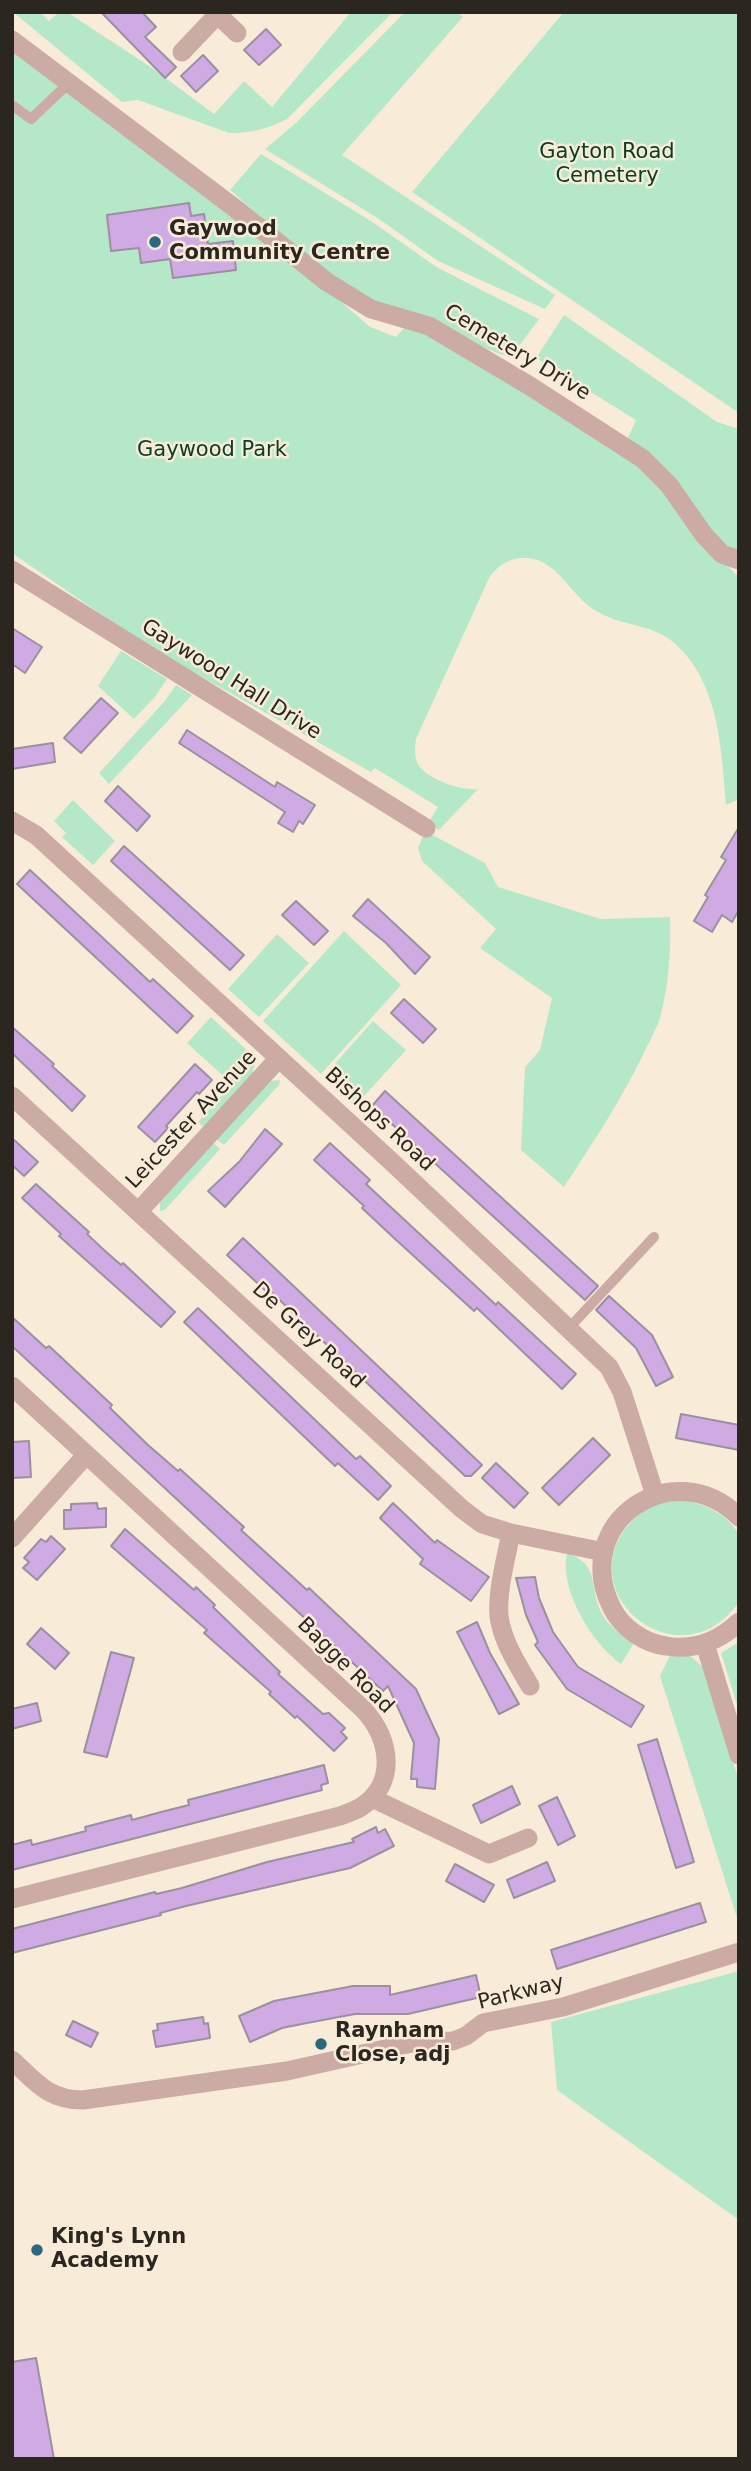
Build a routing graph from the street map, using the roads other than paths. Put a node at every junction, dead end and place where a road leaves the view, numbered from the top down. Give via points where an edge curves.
1 (219, 13) edge
2 (237, 33) dead end
3 (12, 40) edge
4 (182, 52) dead end
5 (70, 82) junction
6 (12, 105) edge
7 (739, 560) edge
8 (12, 570) edge
9 (12, 821) edge
10 (426, 828) dead end
11 (279, 1058) junction
12 (12, 1096) edge
13 (138, 1212) junction
14 (654, 1237) dead end
15 (569, 1328) junction
16 (12, 1386) edge
17 (86, 1455) junction
18 (655, 1495) junction
19 (736, 1509) edge
20 (511, 1533) junction
21 (12, 1538) edge
22 (604, 1552) junction
23 (739, 1622) edge
24 (705, 1644) junction
25 (530, 1686) dead end
26 (739, 1755) edge
27 (372, 1798) junction
28 (528, 1838) dead end
29 (12, 1899) edge
30 (739, 1952) edge
31 (12, 2060) edge

1 - 2 street
1 - 4 street
3 - 5 street, Cemetery Drive
5 - 6 lane via 31,119
5 - 7 street, Cemetery Drive via 327,282 371,309 429,326 643,459 722,554
8 - 10 street, Gaywood Hall Drive
9 - 11 street, Bishops Road via 36,835
11 - 13 street, Leicester Avenue
11 - 15 street, Bishops Road
12 - 13 street, De Grey Road
13 - 20 street, De Grey Road via 462,1509 482,1524
14 - 15 lane
15 - 18 street, Bishops Road via 609,1367 622,1392
16 - 17 street, Bagge Road
17 - 21 street
17 - 27 street, Bagge Road via 375,1722 383,1736 387,1766
18 - 19 street via 696,1492
18 - 22 street via 622,1517
20 - 22 street, De Grey Road
20 - 25 street via 499,1616 510,1650
22 - 24 street via 603,1582 620,1622 660,1646
23 - 24 street
24 - 26 street
27 - 28 street via 489,1854
27 - 29 street via 340,1816
30 - 31 street, Parkway via 540,2013 483,2023 453,2041 416,2042 287,2071 64,2100 40,2086

